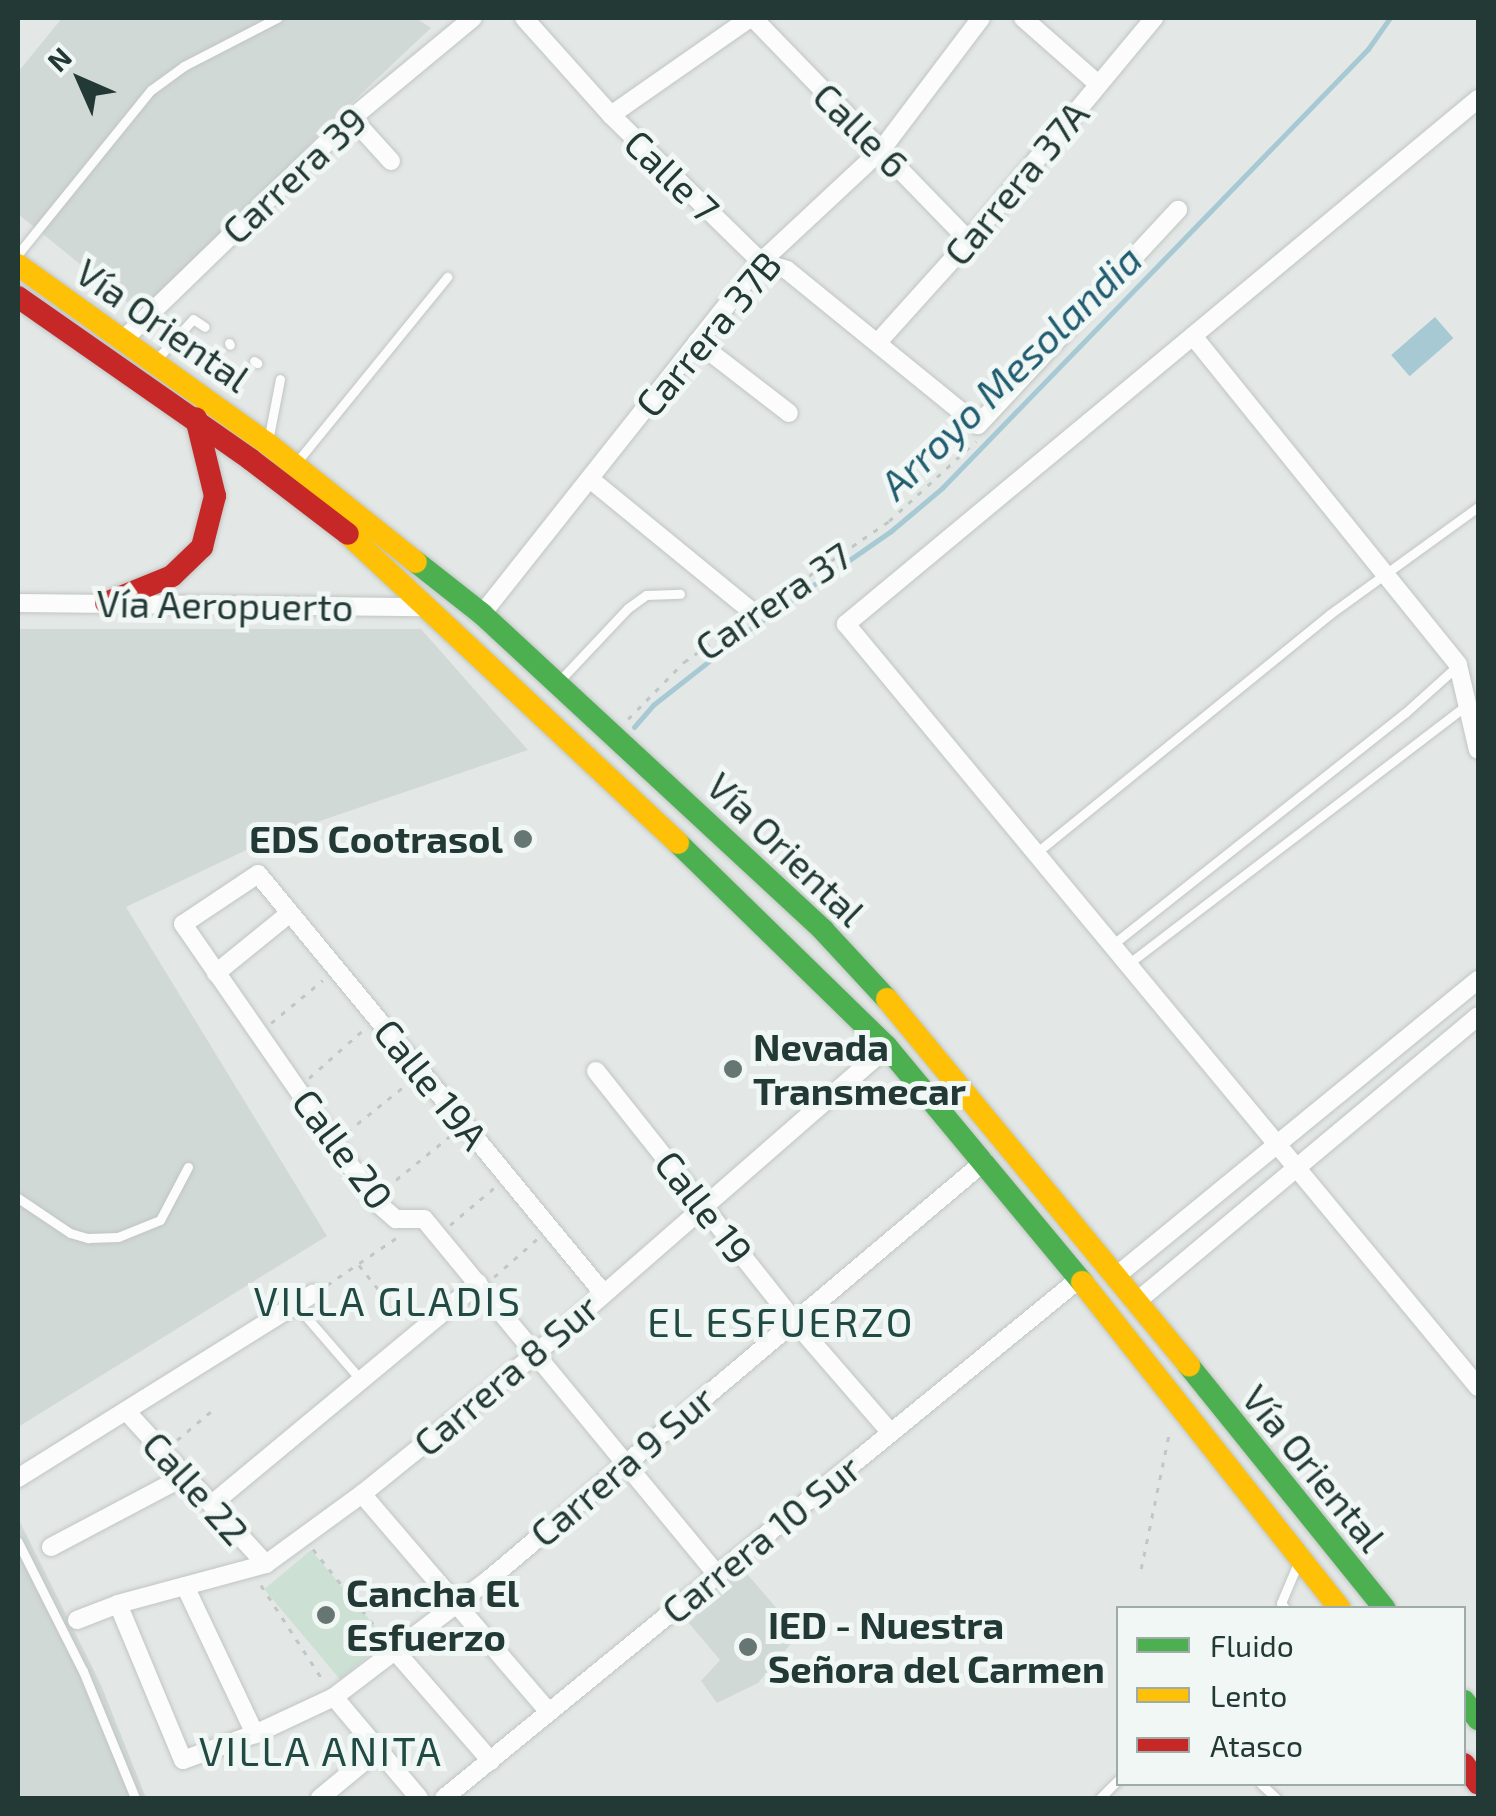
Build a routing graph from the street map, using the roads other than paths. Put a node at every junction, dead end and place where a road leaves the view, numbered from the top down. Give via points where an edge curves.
1 (277, 18) edge
2 (473, 18) edge
3 (524, 18) edge
4 (752, 18) edge
5 (981, 18) edge
6 (1023, 18) edge
7 (1152, 21) edge
8 (1098, 84) junction
9 (1478, 99) edge
10 (610, 116) junction
11 (352, 118) junction
12 (882, 150) junction
13 (391, 162) dead end
14 (1178, 210) dead end
15 (969, 241) junction
16 (18, 254) edge
17 (761, 262) junction
18 (18, 264) edge
19 (447, 277) dead end
20 (18, 297) edge
21 (205, 327) dead end
22 (1193, 336) junction
23 (123, 340) junction
24 (879, 341) junction
25 (696, 342) junction
26 (154, 362) junction
27 (280, 379) dead end
28 (185, 384) junction
29 (789, 414) dead end
30 (197, 422) junction
31 (268, 444) junction
32 (294, 465) junction
33 (590, 479) junction
34 (1478, 507) edge
35 (1386, 571) junction
36 (680, 594) dead end
37 (18, 603) edge
38 (106, 603) junction
39 (433, 608) junction
40 (754, 612) road end
41 (482, 614) junction
42 (1458, 665) junction
43 (558, 682) junction
44 (1468, 704) junction
45 (1478, 750) edge
46 (1036, 853) junction
47 (290, 913) junction
48 (182, 924) joint
49 (1112, 944) junction
50 (1128, 964) junction
51 (216, 973) junction
52 (1478, 980) edge
53 (1478, 1016) edge
54 (887, 1047) junction
55 (596, 1071) dead end
56 (1278, 1146) junction
57 (985, 1161) junction
58 (188, 1167) dead end
59 (1297, 1168) junction
60 (18, 1198) edge
61 (703, 1206) junction
62 (1114, 1277) junction
63 (1078, 1280) junction
64 (480, 1285) junction
65 (314, 1294) road end
66 (604, 1294) junction
67 (1135, 1303) junction
68 (296, 1305) junction
69 (794, 1320) junction
70 (532, 1356) junction
71 (362, 1380) junction
72 (1478, 1387) edge
73 (127, 1412) junction
74 (891, 1434) junction
75 (624, 1462) junction
76 (187, 1475) junction
77 (18, 1478) edge
78 (362, 1494) junction
79 (212, 1504) junction
80 (18, 1542) edge
81 (51, 1547) dead end
82 (1299, 1560) junction
83 (258, 1566) junction
84 (717, 1575) junction
85 (186, 1586) junction
86 (118, 1604) junction
87 (458, 1604) junction
88 (1281, 1606) edge
89 (1337, 1606) edge
90 (1382, 1606) edge
91 (77, 1620) dead end
92 (397, 1653) junction
93 (334, 1697) junction
94 (549, 1712) junction
95 (255, 1734) junction
96 (377, 1751) junction
97 (492, 1761) junction
98 (135, 1798) edge
99 (320, 1798) edge
100 (419, 1798) edge
101 (444, 1798) edge

1 - 16 lane via 151,90
2 - 11 street, Carrera 39
3 - 10 street, Calle 7
4 - 10 street
4 - 12 street, Calle 6
5 - 12 street, Carrera 37B
6 - 8 street
7 - 8 street, Carrera 37A
8 - 15 street, Carrera 37A
9 - 22 street
10 - 17 street, Calle 7
11 - 13 street
11 - 23 street, Carrera 39
12 - 15 street, Calle 6
12 - 17 street, Carrera 37B
14 - 24 street, Calle 7 via 978,424
15 - 24 street, Carrera 37A
17 - 24 street, Calle 7 via 787,270
17 - 25 street, Carrera 37B
18 - 23 highway, Vía Oriental
19 - 32 lane
20 - 30 highway, Vía Oriental
21 - 26 lane via 193,319
22 - 35 street
22 - 46 street via 846,624
23 - 26 highway, Vía Oriental
25 - 29 street
25 - 33 street, Carrera 37B
26 - 28 highway, Vía Oriental
27 - 31 lane
28 - 30 highway
28 - 31 highway, Vía Oriental
30 - 38 highway via 215,496 202,547 172,576
30 - 39 highway, Vía Oriental via 374,554
31 - 32 highway, Vía Oriental
32 - 41 highway, Vía Oriental
33 - 40 street
33 - 41 street, Carrera 37B
34 - 35 lane
35 - 42 street
35 - 46 lane
36 - 43 lane via 646,596 628,608
37 - 38 street, Vía Aeropuerto
38 - 39 street, Vía Aeropuerto
39 - 54 highway, Vía Oriental
41 - 43 highway, Vía Oriental
42 - 44 street
42 - 49 lane
43 - 62 highway, Vía Oriental via 872,981
44 - 45 street
44 - 50 lane
46 - 49 street
47 - 48 street, Calle 19A via 258,874
47 - 51 street
47 - 66 street, Calle 19A
48 - 51 street, Calle 20
49 - 50 street
50 - 56 street
51 - 64 street, Calle 20 via 373,1198 396,1219 424,1219
52 - 56 street
53 - 59 street
54 - 57 highway, Vía Oriental
54 - 61 street, Carrera 8 Sur
55 - 61 street, Calle 19
56 - 59 street
56 - 62 street
57 - 63 highway, Vía Oriental
57 - 69 street, Carrera 9 Sur
58 - 60 lane via 160,1220 118,1237 70,1233
59 - 67 street
59 - 72 street
61 - 66 street, Carrera 8 Sur
61 - 69 street, Calle 19
62 - 67 highway, Vía Oriental
63 - 74 street, Carrera 10 Sur
63 - 82 highway, Vía Oriental
64 - 70 street, Calle 20
64 - 71 street
65 - 68 street
66 - 70 street, Carrera 8 Sur
67 - 90 highway, Vía Oriental
68 - 71 lane
68 - 73 street
69 - 74 street, Calle 19
69 - 75 street, Carrera 9 Sur
70 - 75 street, Calle 20
70 - 78 street, Carrera 8 Sur
71 - 79 street
73 - 76 street, Calle 22
73 - 77 street
74 - 84 street, Carrera 10 Sur
75 - 84 street, Calle 20
75 - 87 street, Carrera 9 Sur
76 - 79 street, Calle 22
76 - 81 street
78 - 83 street, Carrera 8 Sur
78 - 87 street
79 - 83 street, Calle 22
80 - 98 lane via 83,1672
82 - 88 lane
82 - 89 highway, Vía Oriental
83 - 85 street, Carrera 8 Sur
84 - 94 street, Carrera 10 Sur
85 - 86 street, Carrera 8 Sur
85 - 95 street
86 - 91 street, Carrera 8 Sur
86 - 95 street, Carrera 9 Sur via 182,1760
87 - 92 street, Carrera 9 Sur
87 - 94 street
92 - 93 street, Carrera 9 Sur
92 - 97 street
93 - 95 street, Carrera 9 Sur
93 - 96 street
94 - 97 street, Carrera 10 Sur
96 - 99 street
96 - 100 street
97 - 101 street, Carrera 10 Sur

